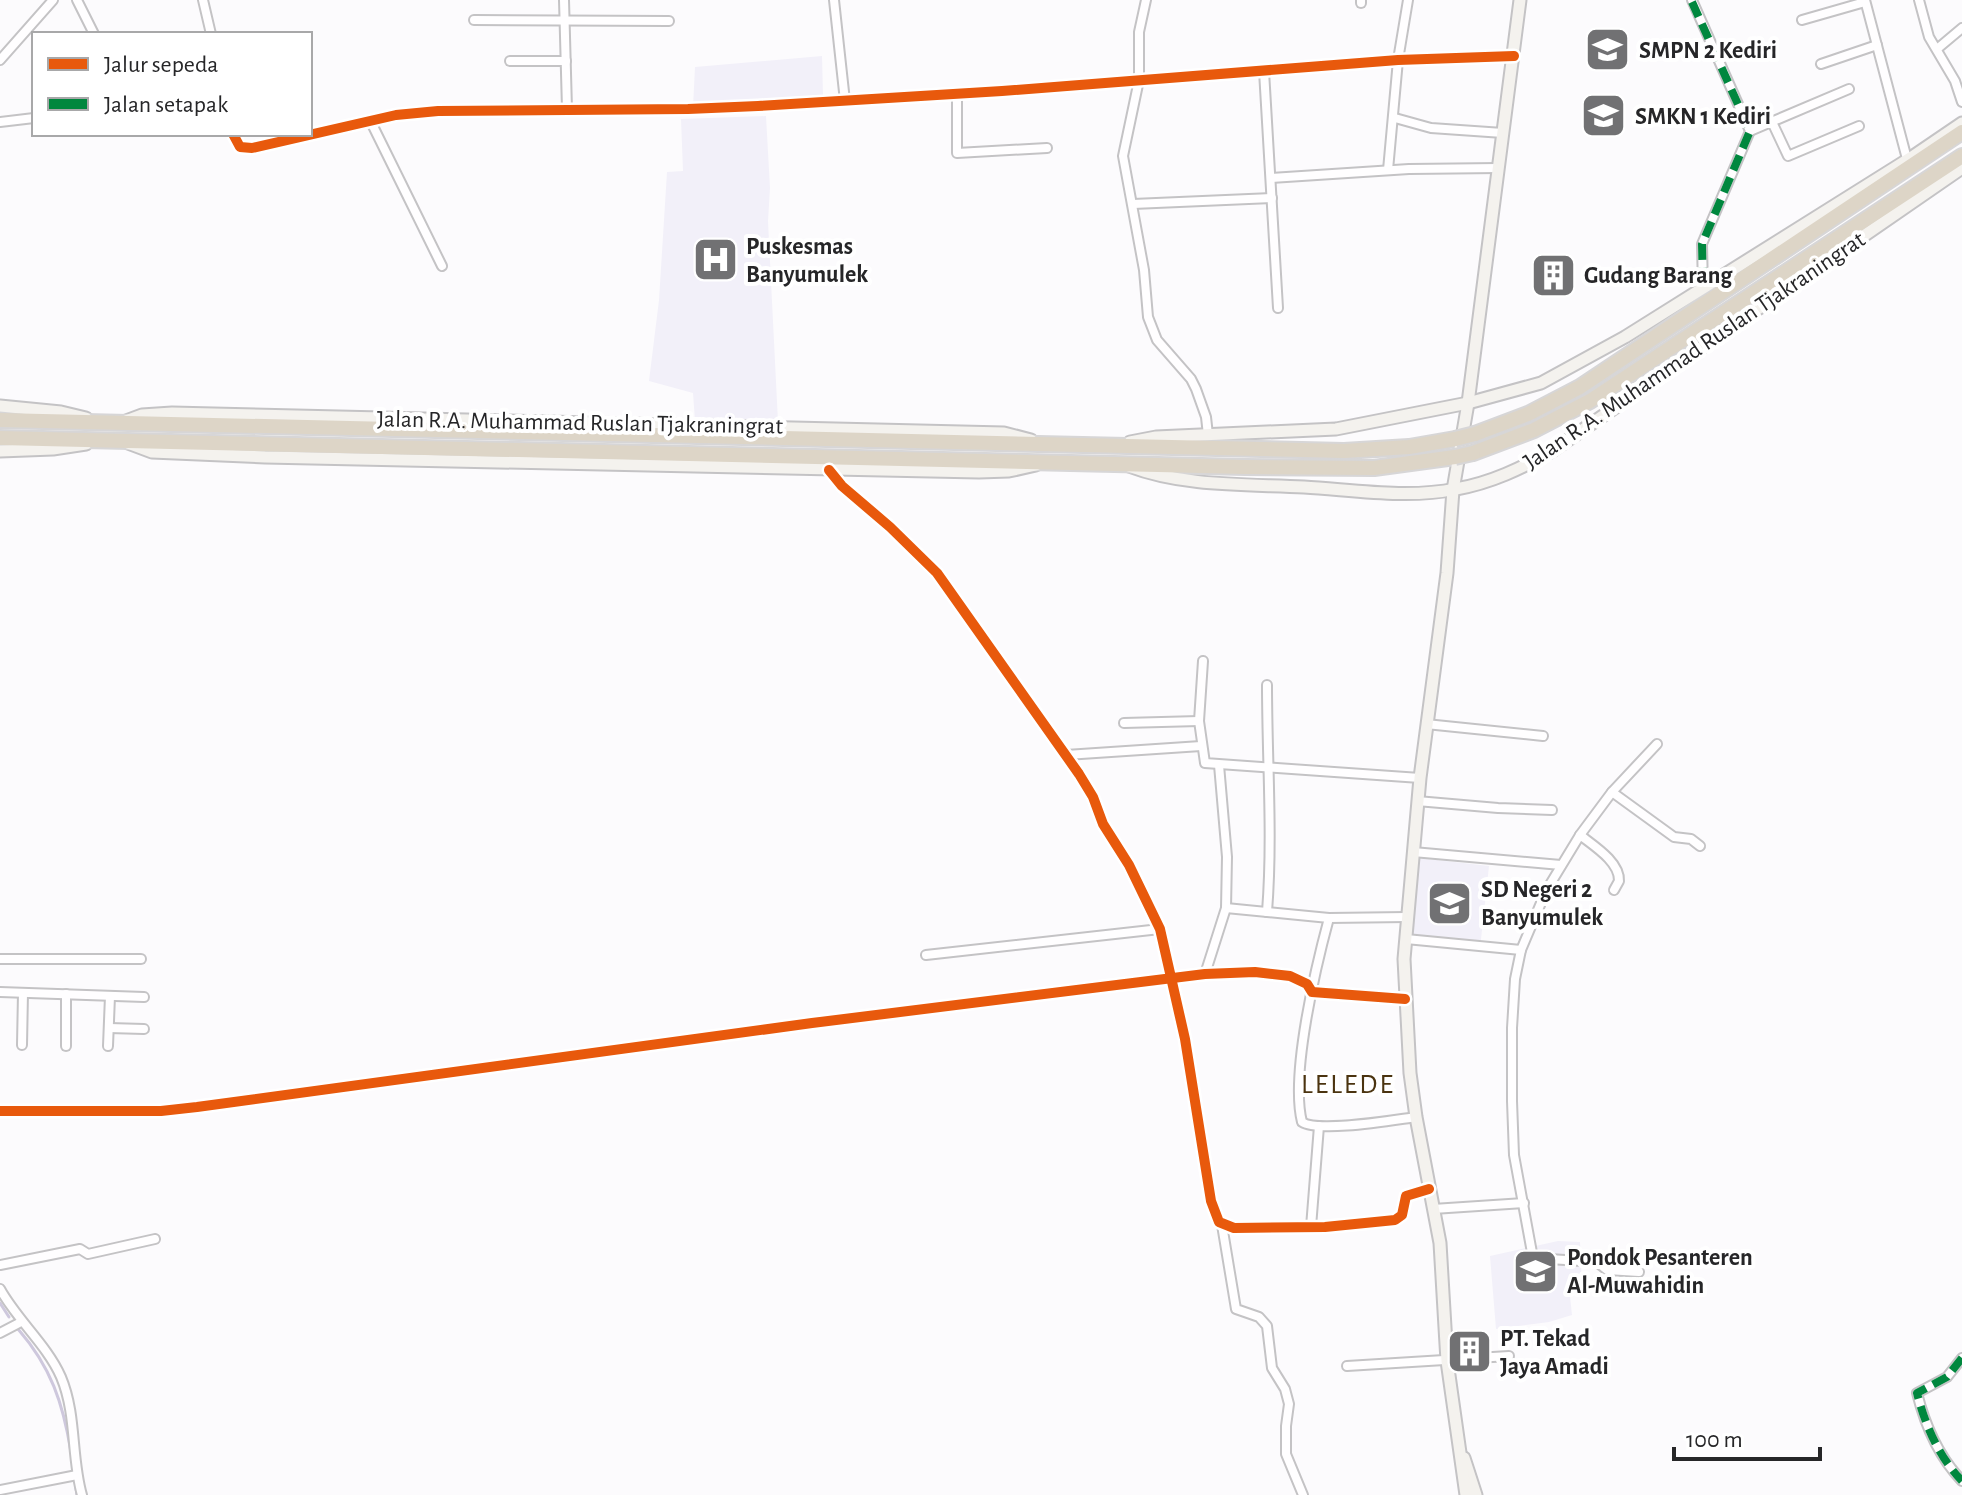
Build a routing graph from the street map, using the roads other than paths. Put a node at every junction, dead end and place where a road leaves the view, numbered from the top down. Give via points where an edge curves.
1 (53, 0) edge
2 (77, 0) edge
3 (203, 0) edge
4 (564, 0) edge
5 (834, 0) edge
6 (1146, 0) edge
7 (1408, 0) edge
8 (1520, 0) edge
9 (1919, 0) edge
10 (1694, 1) edge
11 (1865, 1) edge
12 (474, 20) dead end
13 (565, 20) junction
14 (1802, 20) dead end
15 (669, 21) dead end
16 (1962, 28) edge
17 (93, 32) edge
18 (211, 32) edge
19 (1877, 45) junction
20 (1937, 49) junction
21 (1514, 56) junction
22 (0, 60) edge
23 (1398, 60) junction
24 (510, 61) dead end
25 (566, 61) junction
26 (1821, 64) dead end
27 (1264, 71) junction
28 (1139, 80) junction
29 (1958, 84) edge
30 (1849, 89) dead end
31 (957, 94) junction
32 (845, 101) junction
33 (1962, 102) edge
34 (567, 109) junction
35 (32, 118) edge
36 (1395, 118) junction
37 (370, 120) junction
38 (0, 122) edge
39 (1772, 122) junction
40 (1859, 126) dead end
41 (1961, 129) edge
42 (1750, 131) junction
43 (1503, 133) junction
44 (312, 134) edge
45 (234, 136) edge
46 (305, 136) edge
47 (1941, 147) junction
48 (1047, 148) dead end
49 (1910, 158) junction
50 (1959, 162) edge
51 (1499, 168) junction
52 (1388, 170) junction
53 (1271, 178) junction
54 (1930, 190) joint
55 (1272, 198) junction
56 (1133, 204) junction
57 (442, 266) dead end
58 (1703, 288) junction
59 (1278, 308) dead end
60 (1468, 403) junction
61 (0, 406) edge
62 (0, 420) edge
63 (98, 422) junction
64 (1208, 435) junction
65 (0, 438) edge
66 (98, 440) junction
67 (125, 441) junction
68 (1118, 445) junction
69 (0, 451) edge
70 (1041, 464) junction
71 (1125, 465) junction
72 (829, 470) junction
73 (1453, 490) junction
74 (1203, 661) dead end
75 (1267, 685) dead end
76 (1199, 721) junction
77 (1124, 723) dead end
78 (1426, 724) junction
79 (1543, 736) dead end
80 (1657, 744) dead end
81 (1201, 746) junction
82 (1066, 755) junction
83 (1219, 765) junction
84 (1267, 768) junction
85 (1420, 778) junction
86 (1612, 792) junction
87 (1417, 801) junction
88 (1552, 810) dead end
89 (1580, 835) junction
90 (1700, 846) dead end
91 (1413, 852) junction
92 (1561, 865) junction
93 (1614, 890) dead end
94 (1226, 908) junction
95 (1267, 912) junction
96 (1407, 917) junction
97 (1329, 918) junction
98 (1160, 929) junction
99 (1406, 939) junction
100 (1521, 950) junction
101 (926, 955) dead end
102 (0, 959) edge
103 (141, 959) dead end
104 (1205, 974) junction
105 (1170, 980) junction
106 (0, 992) edge
107 (1312, 992) junction
108 (23, 993) junction
109 (66, 994) junction
110 (110, 996) junction
111 (144, 997) dead end
112 (1405, 999) junction
113 (109, 1028) junction
114 (144, 1029) dead end
115 (22, 1045) dead end
116 (66, 1046) dead end
117 (108, 1046) dead end
118 (0, 1111) edge
119 (1416, 1117) junction
120 (1319, 1126) junction
121 (1429, 1189) junction
122 (1524, 1203) junction
123 (1433, 1209) junction
124 (1222, 1225) junction
125 (1311, 1227) junction
126 (155, 1239) dead end
127 (0, 1265) edge
128 (1639, 1272) dead end
129 (0, 1289) edge
130 (21, 1322) junction
131 (0, 1333) edge
132 (1509, 1356) dead end
133 (1962, 1358) edge
134 (1447, 1361) junction
135 (1347, 1366) dead end
136 (1457, 1444) junction
137 (74, 1476) junction
138 (1962, 1481) edge
139 (0, 1490) edge
140 (82, 1495) edge
141 (1303, 1495) edge
142 (1466, 1495) edge
143 (1476, 1495) edge

1 - 22 street
2 - 17 street
3 - 18 street
4 - 13 street
5 - 32 street
6 - 28 street via 1139,32
7 - 23 street
8 - 21 street
9 - 20 street
10 - 42 street
11 - 14 street
11 - 19 street
12 - 13 street
13 - 15 street
13 - 25 street
16 - 20 street
19 - 26 street
19 - 49 street
20 - 29 street
21 - 23 street
21 - 43 street
23 - 27 street
23 - 36 street
24 - 25 street
25 - 34 street
27 - 28 street
27 - 53 street
28 - 31 street
28 - 56 street via 1123,151
29 - 33 street
30 - 39 street
31 - 32 street
31 - 48 street via 957,153
32 - 34 street
34 - 37 street via 438,111
35 - 38 street
36 - 43 street via 1431,128
36 - 52 street
37 - 44 street
37 - 57 street
39 - 40 street via 1788,156
39 - 42 street
41 - 47 highway, Jalan R.A. Muhammad Ruslan Tjakraningrat
41 - 49 street, Jalan R.A. Muhammad Ruslan Tjakraningrat
42 - 58 street via 1702,244
43 - 51 street
45 - 46 street via 240,147 260,147
47 - 49 highway
47 - 68 highway, Jalan R.A. Muhammad Ruslan Tjakraningrat, bridge via 1580,387 1475,434 1371,450
49 - 58 street, Jalan R.A. Muhammad Ruslan Tjakraningrat
50 - 54 highway
50 - 71 highway, Jalan R.A. Muhammad Ruslan Tjakraningrat, bridge via 1590,401 1473,453 1374,468
51 - 52 street
51 - 60 street
52 - 53 street
53 - 55 street
54 - 73 street, Jalan R.A. Muhammad Ruslan Tjakraningrat via 1552,451 1513,472
55 - 56 street
55 - 59 street
56 - 64 street via 1148,317 1157,340 1191,379
58 - 60 street, Jalan R.A. Muhammad Ruslan Tjakraningrat via 1556,376
60 - 64 street, Jalan R.A. Muhammad Ruslan Tjakraningrat via 1336,429
60 - 73 street
61 - 63 street, Jalan R.A. Muhammad Ruslan Tjakraningrat
62 - 63 highway, Jalan R.A. Muhammad Ruslan Tjakraningrat
63 - 68 highway, Jalan R.A. Muhammad Ruslan Tjakraningrat
64 - 68 street, Jalan R.A. Muhammad Ruslan Tjakraningrat
65 - 66 highway, Jalan R.A. Muhammad Ruslan Tjakraningrat
66 - 67 highway, Jalan R.A. Muhammad Ruslan Tjakraningrat
66 - 69 street, Jalan R.A. Muhammad Ruslan Tjakraningrat via 66,448
67 - 70 highway, Jalan R.A. Muhammad Ruslan Tjakraningrat
67 - 72 street, Jalan R.A. Muhammad Ruslan Tjakraningrat via 160,453
70 - 71 highway, Jalan R.A. Muhammad Ruslan Tjakraningrat
70 - 72 street, Jalan R.A. Muhammad Ruslan Tjakraningrat via 979,472
71 - 73 street, Jalan R.A. Muhammad Ruslan Tjakraningrat via 1194,481 1362,492
72 - 82 street via 937,573
73 - 78 street
74 - 76 street
75 - 84 street
76 - 77 street
76 - 81 street
78 - 79 street
78 - 85 street
80 - 86 street
81 - 82 street
81 - 83 street via 1205,763
82 - 98 street
83 - 84 street
83 - 94 street
84 - 85 street
84 - 95 street
85 - 87 street
86 - 89 street
86 - 90 street via 1676,838 1689,838
87 - 88 street
87 - 91 street
89 - 92 street
89 - 93 street via 1618,872
91 - 92 street
91 - 96 street
92 - 100 street
94 - 95 street
94 - 104 street
95 - 97 street
96 - 97 street
96 - 99 street
97 - 107 street
98 - 101 street
98 - 105 street
99 - 100 street
99 - 112 street
100 - 122 street via 1512,1028 1512,1101 1514,1155
102 - 103 street
104 - 105 street
104 - 107 street via 1290,976
105 - 118 street via 185,1109
105 - 124 street via 1211,1201
106 - 108 street
107 - 112 street
107 - 120 street via 1300,1109 1303,1123
108 - 109 street
108 - 115 street
109 - 110 street
109 - 116 street
110 - 111 street
110 - 113 street
112 - 119 street
113 - 114 street
113 - 117 street
119 - 120 street
119 - 121 street
120 - 125 street
121 - 123 street
121 - 125 street via 1407,1195 1399,1218
122 - 123 street
122 - 128 street via 1535,1259 1597,1262 1607,1270
123 - 134 street via 1442,1262
124 - 125 street
124 - 141 street via 1234,1305 1267,1326 1272,1368 1289,1404 1286,1454
126 - 127 street
129 - 130 street
130 - 131 street
130 - 137 street via 62,1379 76,1444
132 - 134 street
133 - 138 street via 1949,1376 1917,1395 1942,1454
134 - 135 street
134 - 136 street
136 - 142 street
136 - 143 street
137 - 139 street
137 - 140 street

